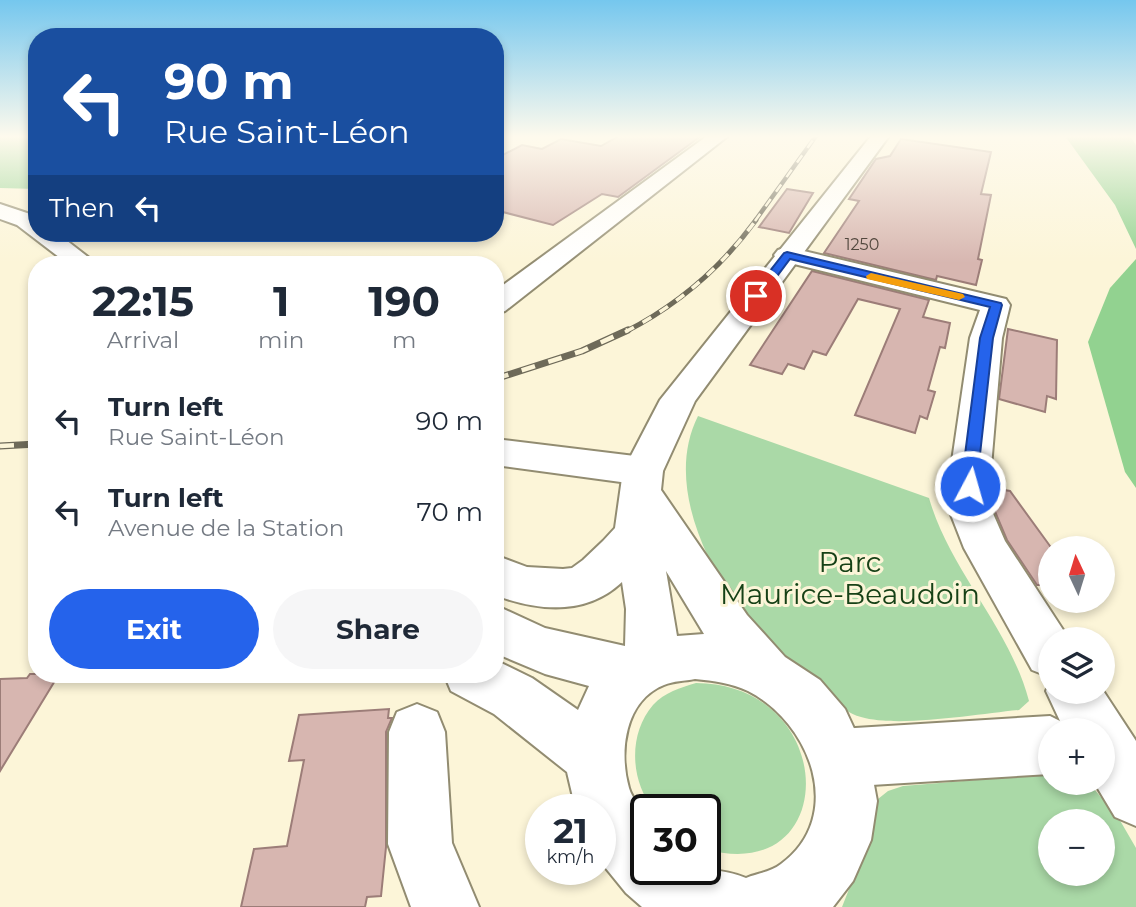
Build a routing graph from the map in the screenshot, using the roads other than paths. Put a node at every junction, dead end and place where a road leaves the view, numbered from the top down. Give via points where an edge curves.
1 (663, 178) edge
2 (847, 178) edge
3 (0, 211) edge
4 (28, 222) edge
5 (54, 242) edge
6 (787, 255) junction
7 (73, 256) edge
8 (504, 298) edge
9 (504, 455) edge
10 (641, 500) junction
11 (504, 577) edge
12 (504, 633) edge
13 (1038, 634) edge
14 (642, 669) junction
15 (769, 673) junction
16 (488, 683) edge
17 (417, 732) dead end
18 (1038, 746) edge
19 (595, 758) junction
20 (839, 758) junction
21 (1115, 761) edge
22 (1136, 796) edge
23 (630, 852) edge
24 (664, 885) edge
25 (792, 899) edge
26 (445, 907) edge
27 (734, 907) edge

1 - 8 main road
2 - 6 main road
3 - 4 main road
5 - 7 main road
6 - 10 main road via 678,400
6 - 13 main road via 996,305 986,338 967,502 986,548
9 - 10 main road
10 - 11 main road via 607,566 585,583 542,590
10 - 14 main road via 652,636
10 - 15 main road via 739,645
12 - 14 main road via 574,659
14 - 15 main road via 675,656 706,654 738,659
14 - 19 main road via 620,688 607,708
15 - 20 main road via 811,709
16 - 19 main road via 513,696
17 - 26 main road via 419,844
18 - 20 main road
19 - 23 main road via 602,802
20 - 25 main road via 846,791 845,825 833,856
21 - 22 main road
24 - 27 main road via 692,898

